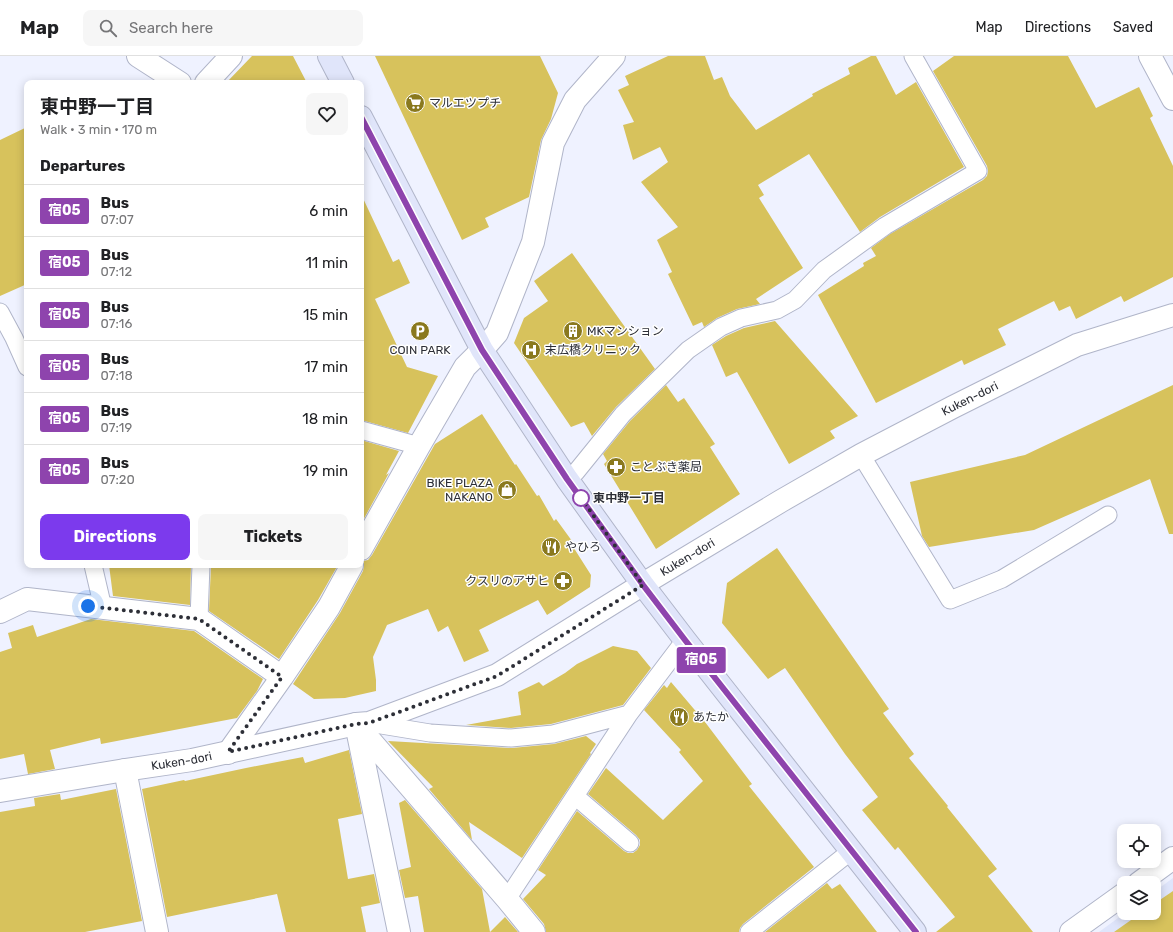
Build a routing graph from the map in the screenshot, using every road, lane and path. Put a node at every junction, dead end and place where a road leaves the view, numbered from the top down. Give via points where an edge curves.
1 (138, 56) edge
2 (232, 56) edge
3 (329, 56) edge
4 (614, 56) edge
5 (913, 56) edge
6 (1150, 56) edge
7 (175, 80) edge
8 (209, 80) edge
9 (341, 80) edge
10 (1173, 98) edge
11 (364, 123) edge
12 (0, 312) edge
13 (1173, 315) edge
14 (482, 350) junction
15 (24, 360) edge
16 (364, 431) edge
17 (419, 446) junction
18 (861, 455) junction
19 (567, 479) junction
20 (1108, 515) dead end
21 (364, 544) edge
22 (94, 568) edge
23 (201, 568) edge
24 (350, 568) edge
25 (643, 585) junction
26 (103, 608) junction
27 (0, 612) edge
28 (199, 619) junction
29 (685, 640) junction
30 (282, 677) junction
31 (629, 714) junction
32 (362, 724) junction
33 (228, 752) junction
34 (125, 770) junction
35 (0, 791) edge
36 (575, 796) junction
37 (630, 843) dead end
38 (851, 851) junction
39 (1173, 858) edge
40 (1149, 876) edge
41 (507, 899) junction
42 (1117, 899) edge
43 (157, 932) edge
44 (399, 932) edge
45 (534, 932) edge
46 (749, 932) edge
47 (916, 932) edge
48 (1071, 932) edge

1 - 7 street
2 - 8 street
3 - 9 main road
4 - 14 street via 575,100 553,143 533,242 497,333
5 - 19 lane via 978,171 885,226 824,270 795,300 777,310 741,318 721,327 688,350 623,414 576,472
6 - 10 street
11 - 14 main road
12 - 15 lane
13 - 18 street, Kuken-dori via 1077,345
14 - 17 street via 465,367
14 - 19 main road
16 - 17 lane
17 - 21 street
18 - 20 lane via 950,600 1002,580
18 - 25 street, Kuken-dori
19 - 25 main road
22 - 26 lane
23 - 28 lane
24 - 30 street via 329,607
25 - 29 main road
25 - 32 street, Kuken-dori via 497,676
26 - 27 street via 27,599
26 - 28 street
28 - 30 street
29 - 31 lane
29 - 38 main road
30 - 33 street
31 - 32 lane via 553,734 511,738 430,733
31 - 36 lane
32 - 33 street, Kuken-dori
32 - 41 street
32 - 44 street
33 - 34 street, Kuken-dori
34 - 35 street, Kuken-dori
34 - 43 street
36 - 37 lane
36 - 41 lane
38 - 46 lane
38 - 47 main road
39 - 40 street
41 - 45 street
42 - 48 street

